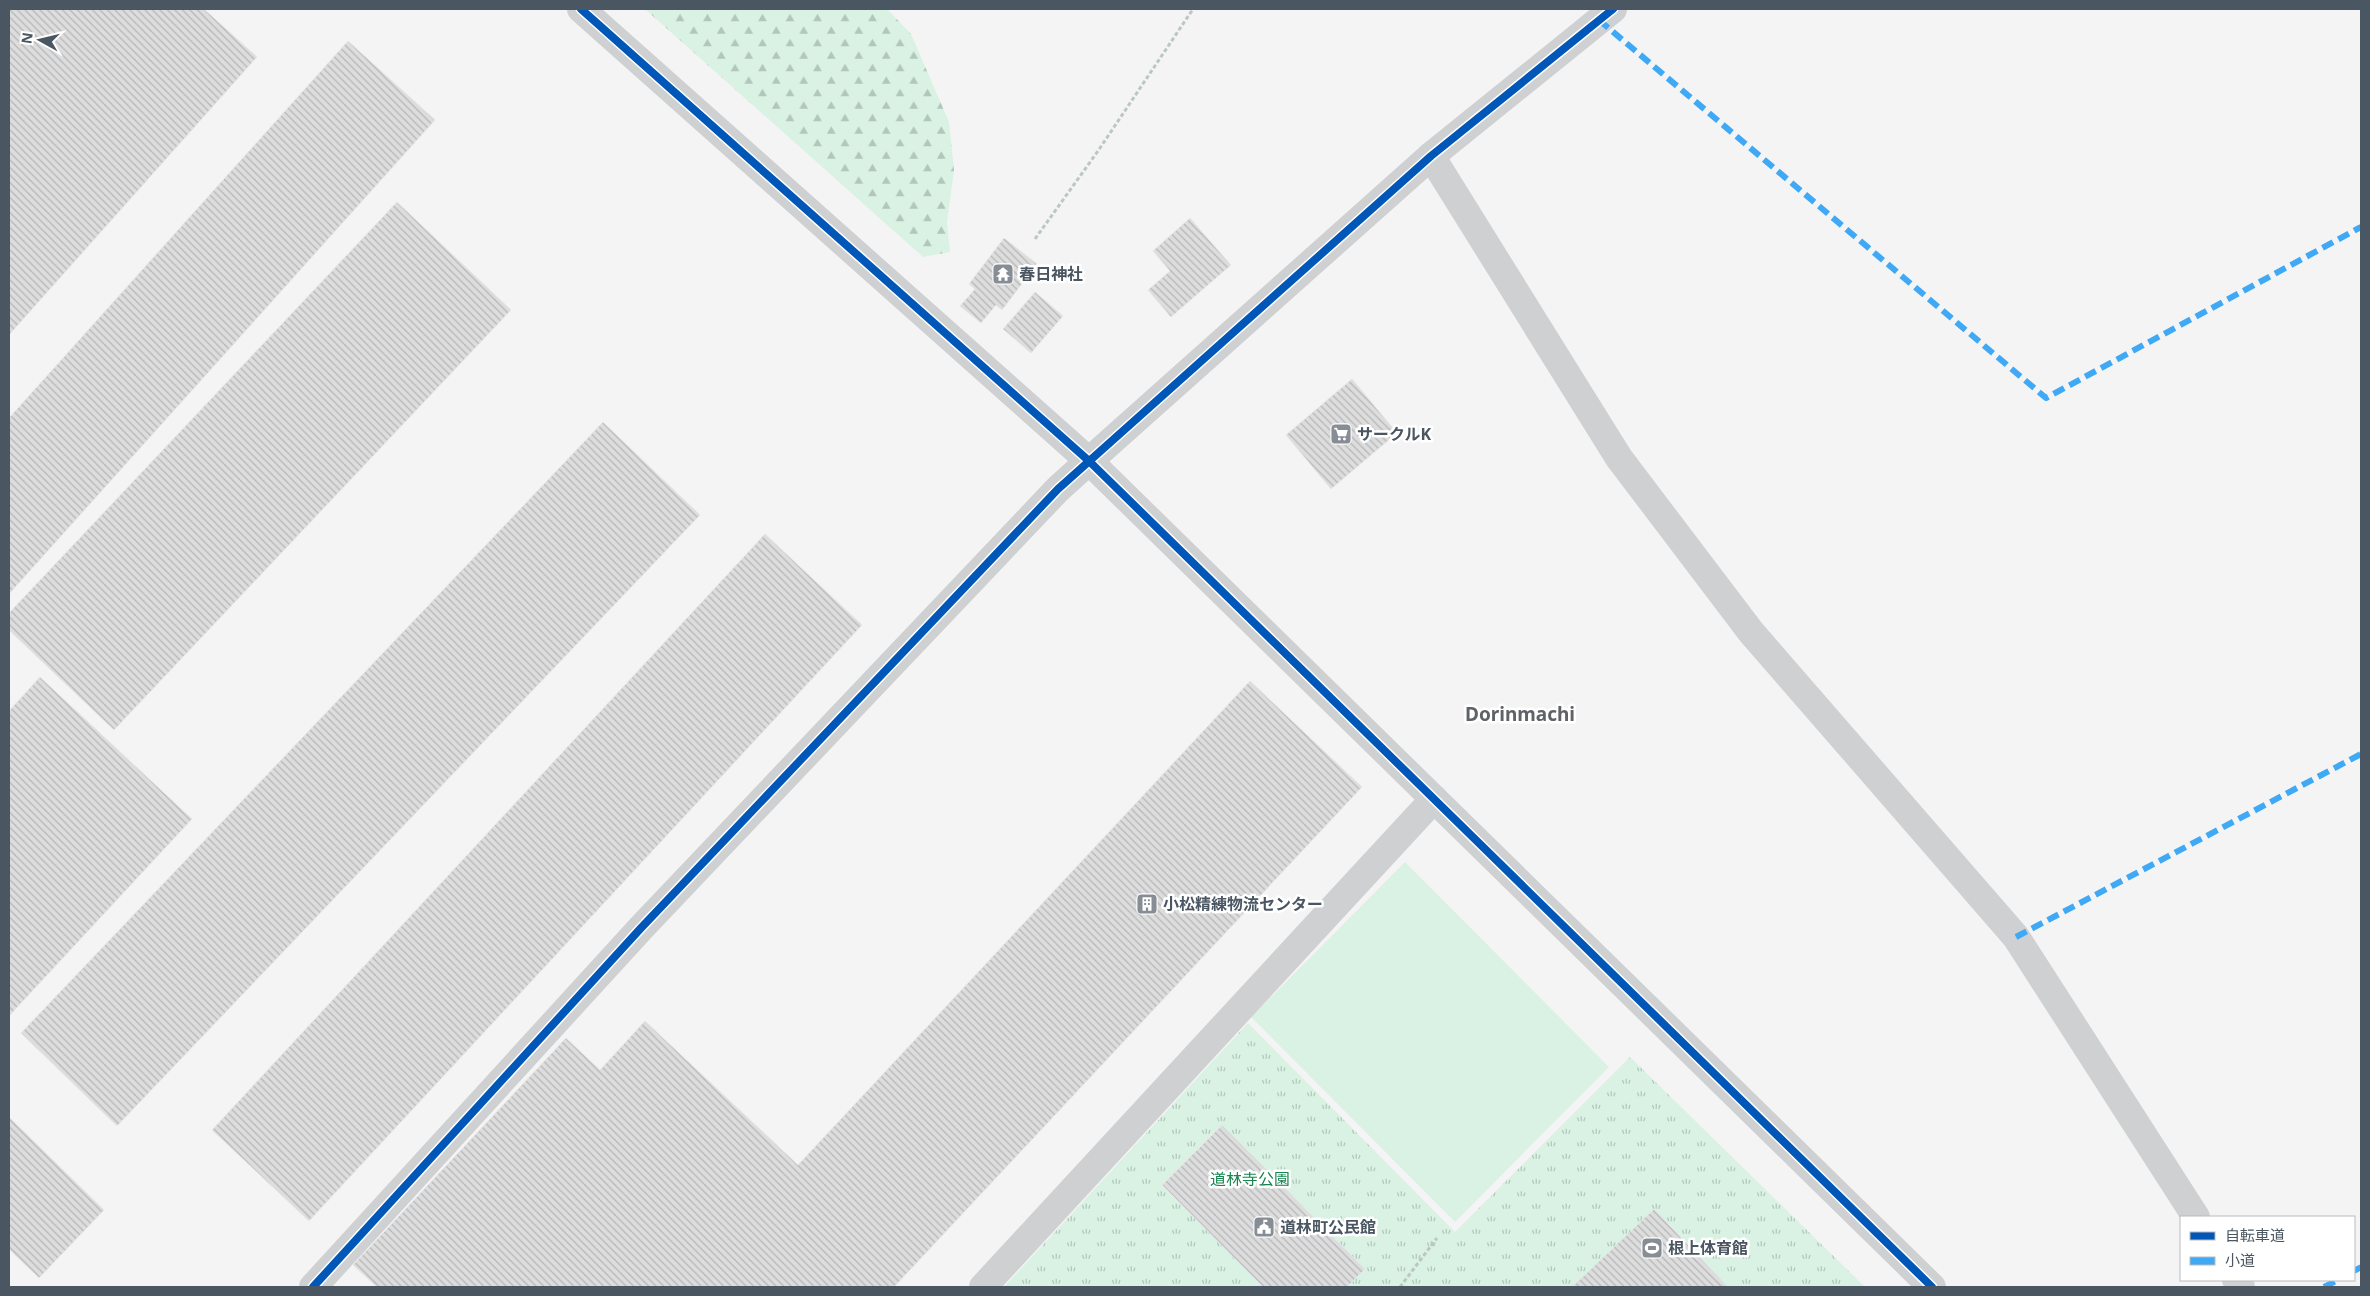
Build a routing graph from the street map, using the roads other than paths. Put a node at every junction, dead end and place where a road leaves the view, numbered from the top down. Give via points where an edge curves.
1 (581, 9) edge
2 (1613, 9) edge
3 (1431, 156) junction
4 (1089, 461) junction
5 (1434, 799) junction
6 (2195, 1216) edge
7 (313, 1287) edge
8 (983, 1287) edge
9 (1932, 1287) edge

1 - 4 street
2 - 3 street
3 - 4 street
3 - 6 street via 1619,458 1751,632 2016,937
4 - 5 street
4 - 7 street via 1058,489 641,928
5 - 8 street
5 - 9 street

